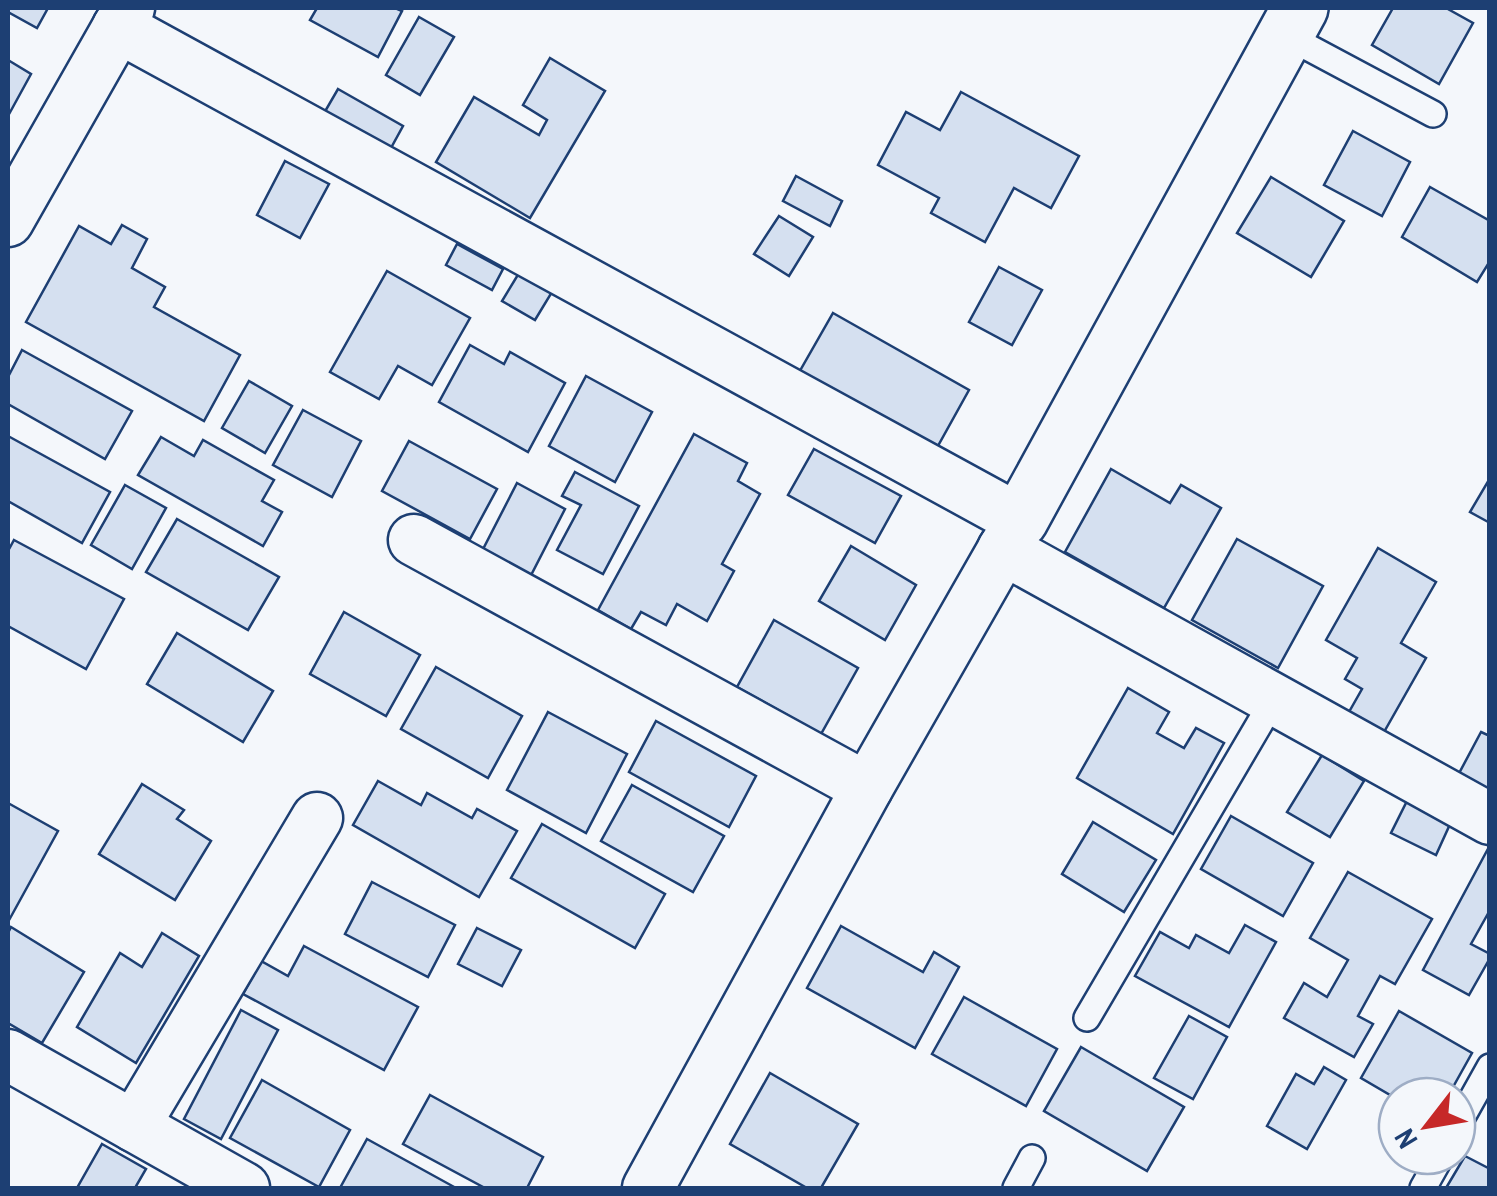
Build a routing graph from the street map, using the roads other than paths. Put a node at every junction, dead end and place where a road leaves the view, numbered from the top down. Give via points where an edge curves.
1 (123, 17) edge
2 (1292, 21) edge
3 (1433, 114) dead end
4 (8, 221) edge
5 (1012, 535) junction
6 (414, 540) dead end
7 (1274, 699) junction
8 (867, 788) junction
9 (317, 818) dead end
10 (1490, 819) edge
11 (1087, 1018) dead end
12 (8, 1055) edge
13 (1490, 1067) edge
14 (1477, 1090) edge
15 (134, 1126) junction
16 (1032, 1158) dead end
17 (244, 1188) edge
18 (648, 1188) edge
19 (1016, 1188) edge

1 - 4 street
1 - 5 street
2 - 3 lane
2 - 5 street
5 - 7 street
5 - 8 street
6 - 8 street
7 - 10 street
7 - 11 lane
8 - 18 street
9 - 15 street
12 - 15 street
13 - 14 lane
15 - 17 street
16 - 19 lane

